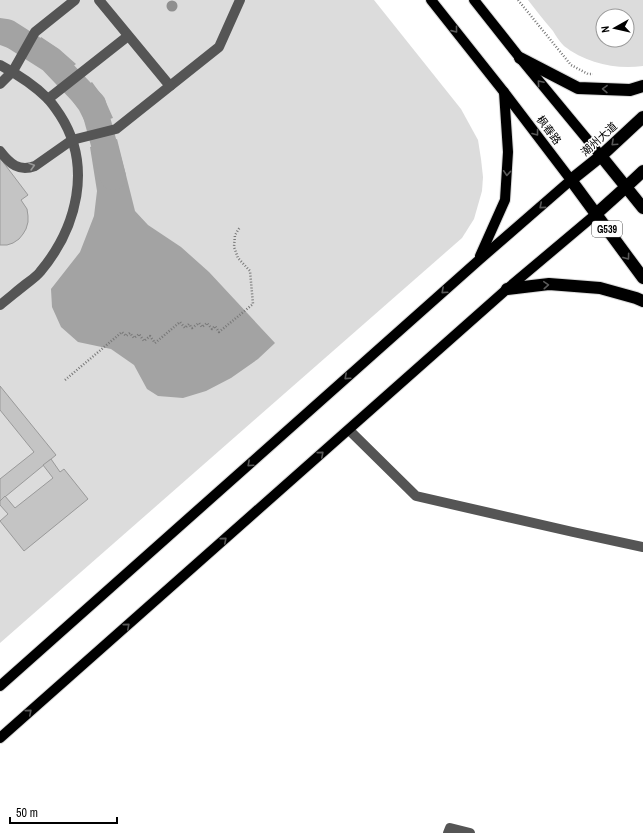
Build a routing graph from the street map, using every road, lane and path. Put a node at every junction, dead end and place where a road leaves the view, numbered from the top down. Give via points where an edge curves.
1 (75, 0) edge
2 (99, 0) edge
3 (240, 0) edge
4 (431, 0) edge
5 (474, 0) edge
6 (518, 0) edge
7 (128, 36) junction
8 (520, 58) junction
9 (0, 65) edge
10 (13, 71) junction
11 (595, 74) dead end
12 (0, 84) edge
13 (170, 86) junction
14 (643, 86) edge
15 (504, 92) junction
16 (48, 99) junction
17 (643, 117) edge
18 (72, 140) junction
19 (0, 151) edge
20 (601, 156) junction
21 (643, 171) edge
22 (571, 180) junction
23 (626, 187) junction
24 (643, 208) edge
25 (596, 214) junction
26 (240, 227) dead end
27 (479, 260) junction
28 (643, 278) edge
29 (507, 289) junction
30 (1, 301) edge
31 (643, 301) edge
32 (65, 380) dead end
33 (348, 430) junction
34 (643, 547) edge
35 (0, 686) edge
36 (0, 738) edge
37 (448, 833) edge
38 (470, 833) edge

1 - 10 street via 35,32
2 - 7 street
3 - 13 street via 219,47
4 -> 15 main road, 枫春路
5 - 8 main road, 枫春路
6 - 11 path via 571,65 588,74
7 - 13 street
7 - 16 street
14 -> 8 highway via 630,90 578,88
20 -> 8 main road, 枫春路
9 - 10 street
10 - 12 street
10 - 16 street
13 - 18 street via 116,129
15 -> 22 main road, 枫春路
15 -> 27 main road via 508,152 505,200
16 - 18 street via 63,120
17 -> 20 highway, 潮州大道
19 -> 18 street via 14,165 31,168
18 - 30 street via 77,157 78,191 65,234 39,274
20 - 22 highway, 潮州大道
20 - 23 highway, 枫春路
21 - 23 highway, G539
22 - 25 highway, 枫春路 / G539
22 -> 27 main road
23 - 24 highway, 枫春路
23 - 25 highway, G539
25 -> 28 highway, 枫春路 / G539
25 - 29 main road
26 - 32 path via 235,235 234,248 238,258 250,271 253,304 219,332 215,326 212,328 207,323 202,327 199,322 192,328 189,324 185,328 180,322 155,343 150,336 144,341 139,334 134,338 130,333 126,336 122,332
27 -> 35 main road
29 -> 31 highway via 550,284 600,288
29 - 33 main road
33 - 34 street via 416,496
36 -> 33 main road
37 - 38 street via 450,828

